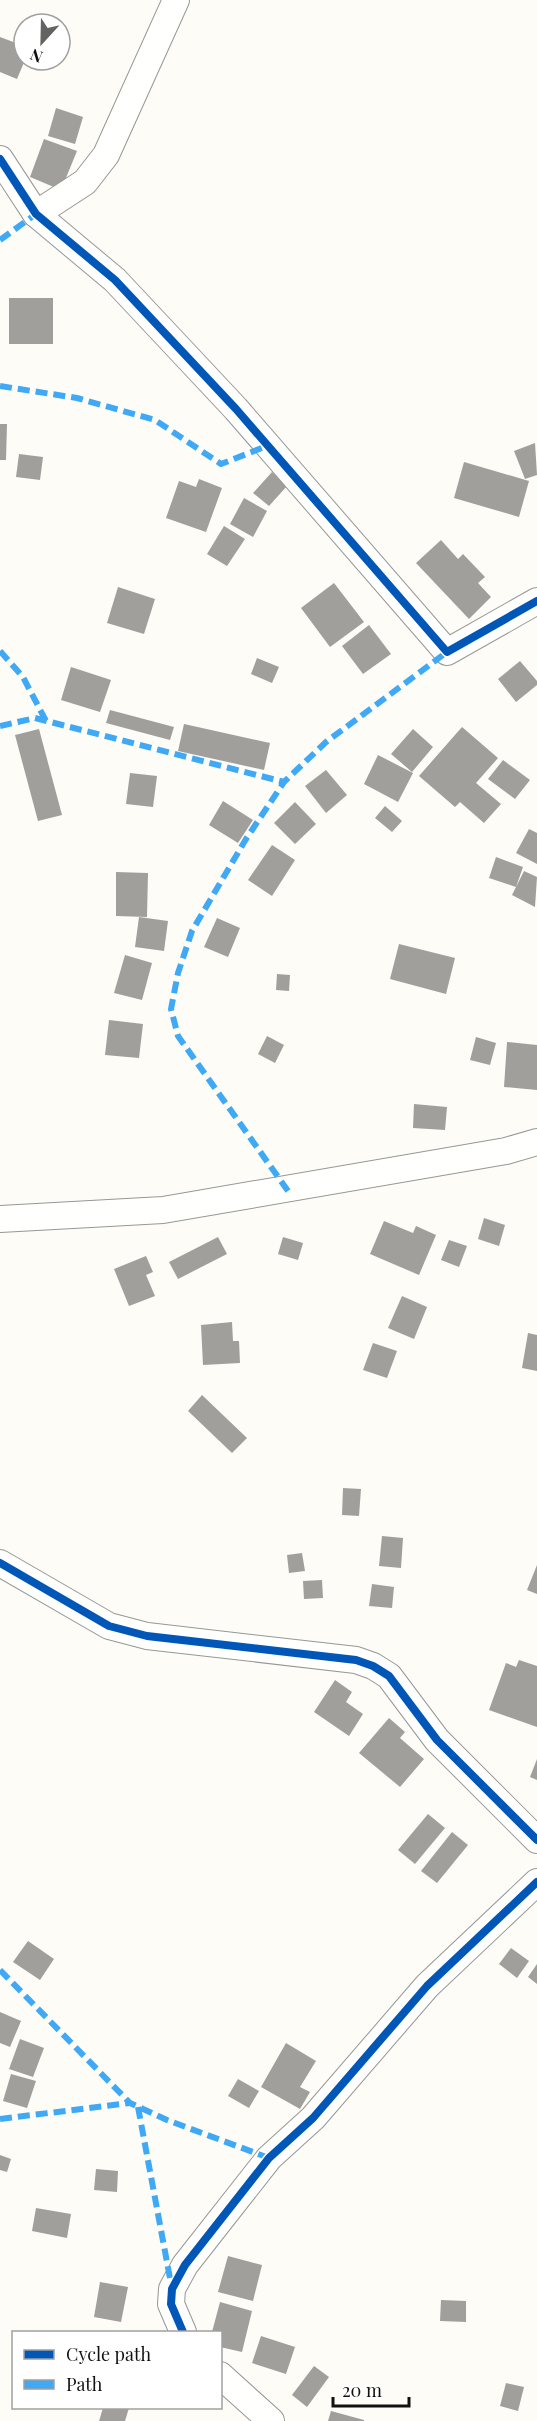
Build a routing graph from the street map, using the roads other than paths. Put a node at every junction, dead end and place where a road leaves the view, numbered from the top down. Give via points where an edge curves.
1 (176, 0) edge
2 (0, 159) edge
3 (36, 214) junction
4 (537, 601) edge
5 (537, 1142) edge
6 (0, 1219) edge
7 (0, 1563) edge
8 (537, 1840) edge
9 (537, 1882) edge
10 (183, 2331) edge
11 (222, 2377) edge
12 (271, 2421) edge

1 - 3 street via 106,155 85,182
2 - 3 street
3 - 4 street via 115,280 236,409 447,652
5 - 6 street via 506,1151 163,1210
7 - 8 street via 109,1626 147,1636 356,1660 374,1666 389,1676 437,1740
9 - 10 street via 427,1986 313,2118 269,2158 185,2265 172,2289 171,2304
11 - 12 street

